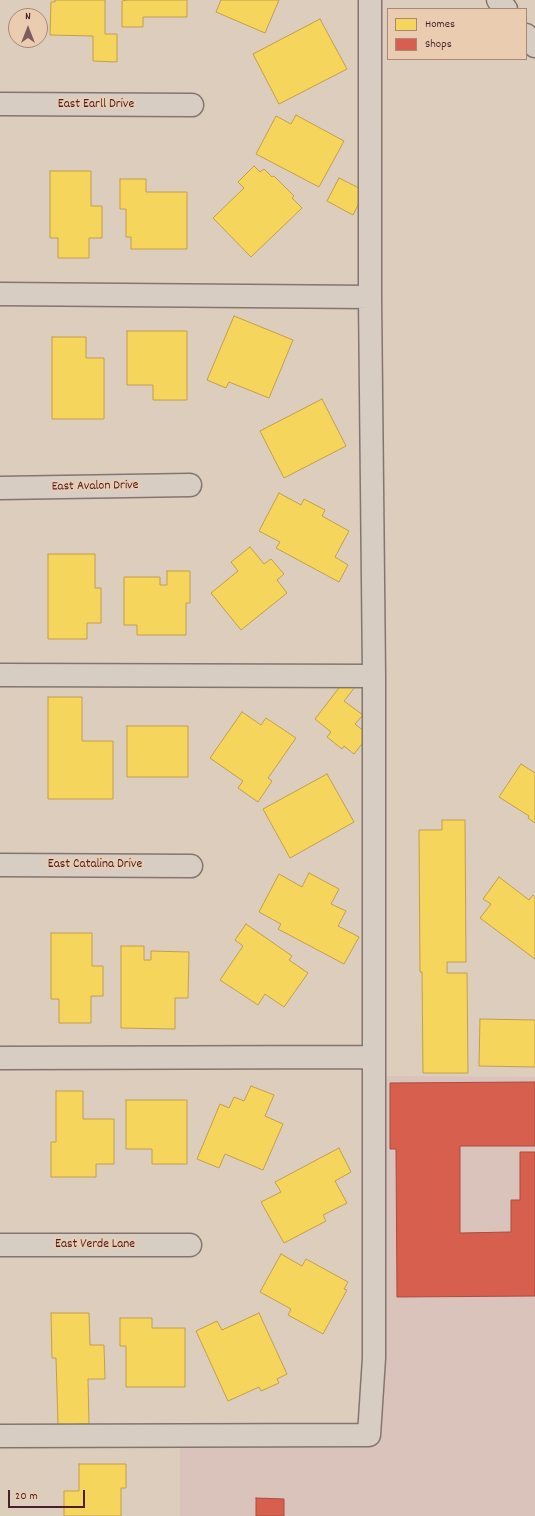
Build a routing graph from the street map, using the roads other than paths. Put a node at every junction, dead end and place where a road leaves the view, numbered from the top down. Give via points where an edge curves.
1 (370, 0) edge
2 (498, 0) edge
3 (505, 8) edge
4 (527, 36) edge
5 (535, 46) edge
6 (0, 104) edge
7 (192, 106) dead end
8 (0, 294) edge
9 (370, 297) junction
10 (190, 485) dead end
11 (0, 488) edge
12 (0, 675) edge
13 (374, 676) junction
14 (0, 864) edge
15 (191, 866) dead end
16 (374, 1057) junction
17 (0, 1058) edge
18 (0, 1245) edge
19 (190, 1245) dead end
20 (0, 1436) edge

1 - 9 street
2 - 3 street
4 - 5 street
6 - 7 street, East Earll Drive
8 - 9 street
9 - 13 street
10 - 11 street, East Avalon Drive
12 - 13 street
13 - 16 street
14 - 15 street, East Catalina Drive
16 - 17 street
16 - 20 street via 374,1358 369,1435
18 - 19 street, East Verde Lane

